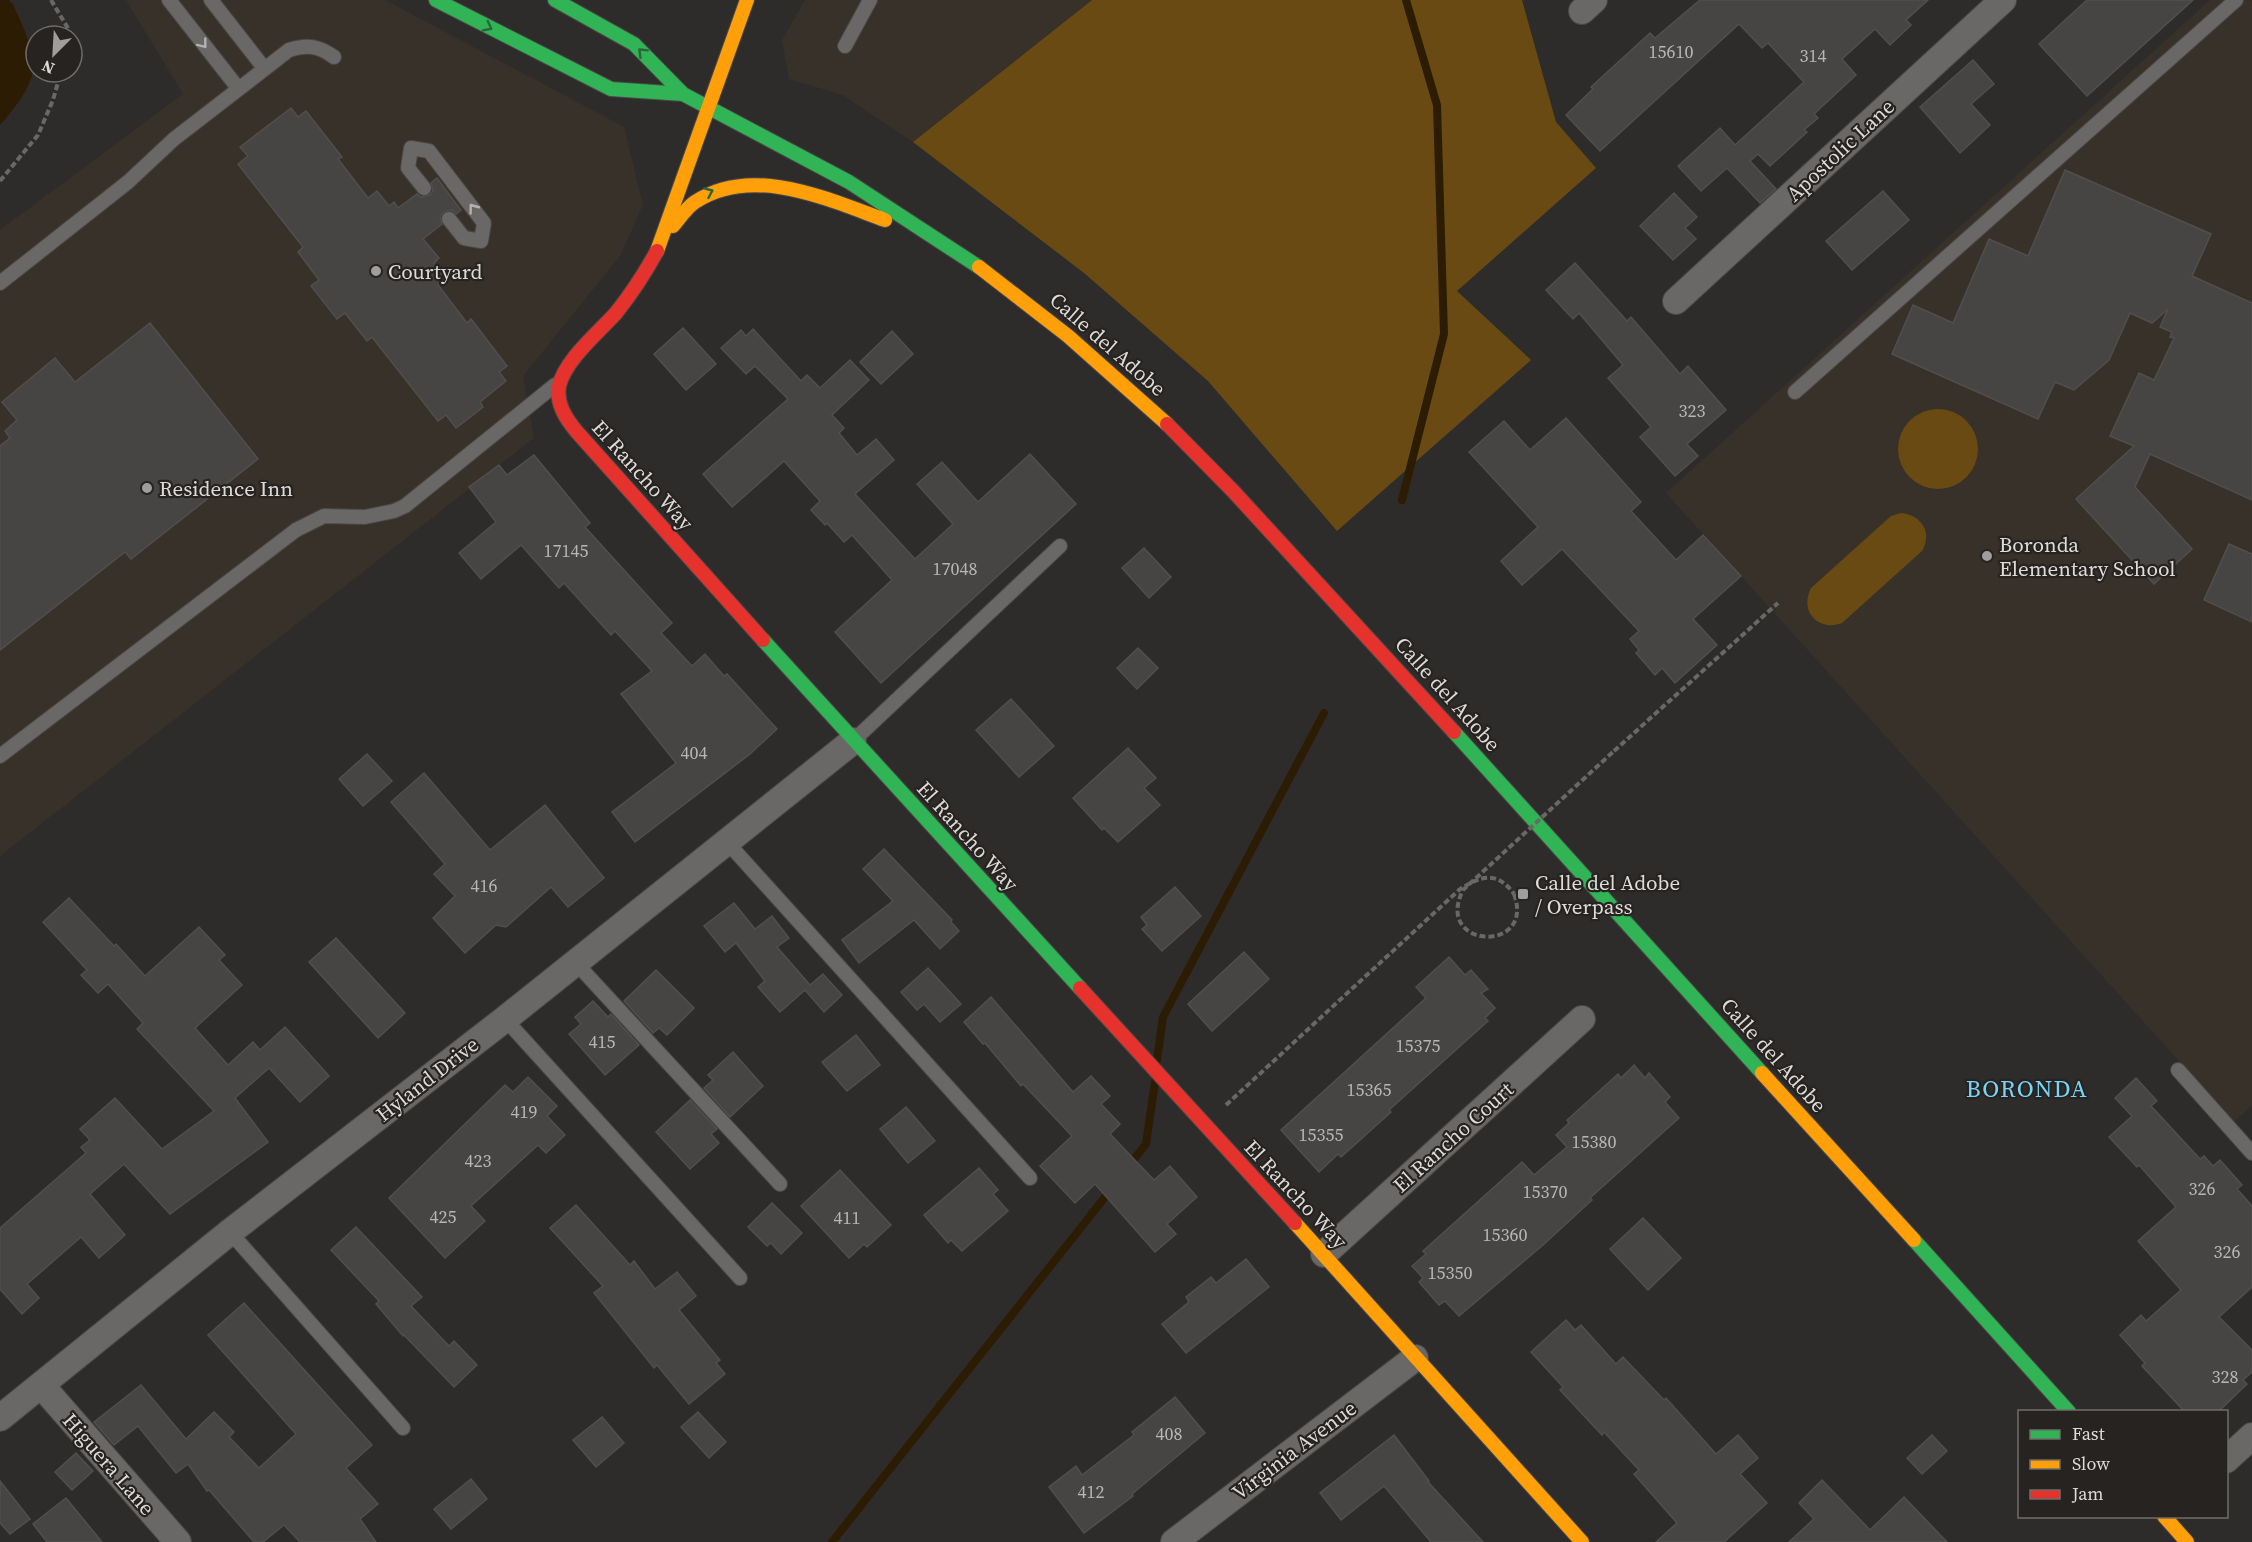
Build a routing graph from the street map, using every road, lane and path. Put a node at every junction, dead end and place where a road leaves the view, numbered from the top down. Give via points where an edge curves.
1 (51, 0) edge
2 (169, 0) edge
3 (211, 0) edge
4 (436, 0) edge
5 (555, 0) edge
6 (747, 0) edge
7 (870, 0) edge
8 (2003, 0) edge
9 (2236, 0) edge
10 (65, 24) edge
11 (845, 46) dead end
12 (334, 57) dead end
13 (264, 68) junction
14 (58, 84) edge
15 (238, 88) junction
16 (683, 94) junction
17 (709, 107) junction
18 (0, 181) edge
19 (424, 188) dead end
20 (449, 219) dead end
21 (658, 250) junction
22 (971, 261) junction
23 (0, 283) edge
24 (1676, 301) dead end
25 (559, 381) junction
26 (1795, 392) dead end
27 (1060, 546) dead end
28 (1778, 603) dead end
29 (853, 741) junction
30 (0, 756) edge
31 (726, 842) junction
32 (1470, 882) junction
33 (575, 962) junction
34 (505, 1019) junction
35 (1582, 1019) dead end
36 (2178, 1070) dead end
37 (1221, 1109) dead end
38 (2252, 1153) edge
39 (1030, 1178) dead end
40 (780, 1184) dead end
41 (230, 1232) junction
42 (1324, 1254) junction
43 (740, 1278) dead end
44 (1415, 1358) junction
45 (41, 1385) junction
46 (2067, 1410) edge
47 (0, 1418) edge
48 (403, 1428) dead end
49 (2252, 1436) edge
50 (2228, 1458) edge
51 (2166, 1518) edge
52 (178, 1542) edge
53 (1174, 1542) edge
54 (1582, 1542) edge
55 (2187, 1542) edge

1 - 10 path
2 -> 15 lane
3 - 13 lane
4 -> 16 street via 610,89
16 -> 5 street via 634,44
6 - 17 street
7 - 11 lane
8 - 24 street, Apostolic Lane
9 - 26 lane
12 - 13 lane via 306,46 289,50
13 - 15 lane
14 - 18 path via 38,135
15 - 23 lane
16 - 17 street, Calle del Adobe
17 - 21 street
17 - 22 street, Calle del Adobe via 849,182
20 -> 19 lane via 464,238 481,241 484,223 429,151 411,148 408,168
21 -> 22 street via 681,212 706,192 758,184 852,208
21 - 25 street via 628,299 566,368
22 - 46 street, Calle del Adobe via 1107,369 1233,491
25 - 29 street, El Rancho Way via 558,399 568,421
25 - 30 lane via 414,501 394,511 365,517 324,516 296,530
27 - 29 lane
28 - 32 path, bridge
29 - 31 street, Hyland Drive
29 - 42 street, El Rancho Way
31 - 33 street, Hyland Drive
31 - 39 lane
32 - 32 path, bridge via 1458,899 1459,919 1464,928 1482,938 1501,935 1515,922 1518,903 1514,894 1500,880 1490,877
32 - 37 path
33 - 34 street, Hyland Drive
33 - 40 lane
34 - 41 street, Hyland Drive
34 - 43 lane
35 - 42 street, El Rancho Court
36 - 38 lane
41 - 45 street, Hyland Drive
41 - 48 lane
42 - 44 street, El Rancho Way
44 - 53 street, Virginia Avenue
44 - 54 street, El Rancho Way
45 - 47 street, Hyland Drive
45 - 52 street, Higuera Lane
49 - 50 street
51 - 55 street

